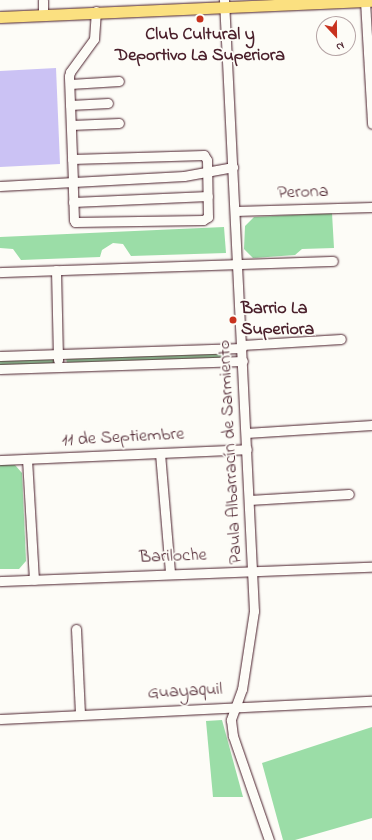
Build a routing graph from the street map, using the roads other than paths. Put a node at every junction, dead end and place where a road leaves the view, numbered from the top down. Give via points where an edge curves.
1 (43, 0) edge
2 (368, 1) edge
3 (224, 3) edge
4 (96, 11) junction
5 (0, 13) edge
6 (43, 13) junction
7 (30, 14) junction
8 (0, 17) edge
9 (118, 81) dead end
10 (70, 84) junction
11 (108, 103) dead end
12 (70, 105) junction
13 (119, 123) dead end
14 (372, 124) edge
15 (71, 125) junction
16 (72, 159) junction
17 (232, 167) junction
18 (207, 169) junction
19 (73, 182) junction
20 (0, 186) edge
21 (208, 196) junction
22 (74, 202) junction
23 (372, 207) edge
24 (235, 211) junction
25 (333, 261) dead end
26 (238, 265) junction
27 (56, 270) junction
28 (0, 272) edge
29 (341, 339) dead end
30 (242, 347) junction
31 (58, 354) junction
32 (0, 356) edge
33 (243, 361) junction
34 (58, 367) junction
35 (0, 369) edge
36 (372, 425) edge
37 (246, 433) junction
38 (247, 449) junction
39 (160, 453) junction
40 (27, 459) junction
41 (0, 460) edge
42 (349, 494) dead end
43 (249, 500) junction
44 (372, 567) edge
45 (253, 571) junction
46 (170, 573) junction
47 (34, 580) junction
48 (0, 581) edge
49 (76, 629) dead end
50 (372, 701) edge
51 (236, 706) junction
52 (80, 713) junction
53 (0, 719) edge
54 (269, 840) edge

1 - 6 street
2 - 3 main road
2 - 14 street
3 - 4 main road
3 - 17 street, Paula Albarracín de Sarmiento
4 - 6 main road
4 - 10 street via 96,34 70,72
5 - 7 main road
6 - 7 main road
7 - 8 main road
9 - 10 street
10 - 12 street
11 - 12 street
12 - 15 street
13 - 15 street
15 - 16 street
16 - 18 street via 204,155
16 - 19 street
17 - 18 street
17 - 24 street, Paula Albarracín de Sarmiento
18 - 19 street via 184,176
18 - 21 street
19 - 20 street
19 - 22 street
21 - 22 street
21 - 22 street via 208,217 203,220 77,223
23 - 24 street, Perona
24 - 26 street, Paula Albarracín de Sarmiento
25 - 26 street
26 - 27 street
26 - 30 street, Paula Albarracín de Sarmiento
27 - 28 street
27 - 31 street
29 - 30 street
30 - 31 street
30 - 33 street, Paula Albarracín de Sarmiento
31 - 32 street
31 - 34 street
33 - 34 street
33 - 37 street, Paula Albarracín de Sarmiento
34 - 35 street
36 - 37 street
37 - 38 street, Paula Albarracín de Sarmiento
38 - 39 street, 11 de Septiembre
38 - 43 street, Paula Albarracín de Sarmiento
39 - 40 street, 11 de Septiembre
39 - 46 street
40 - 41 street, 11 de Septiembre
40 - 47 street
42 - 43 street
43 - 45 street, Paula Albarracín de Sarmiento
44 - 45 street, Bariloche
45 - 46 street, Bariloche
45 - 51 street, Paula Albarracín de Sarmiento via 253,629
46 - 47 street, Bariloche
47 - 48 street, Bariloche
49 - 52 street
50 - 51 street, Guayaquil
51 - 52 street, Guayaquil
51 - 54 street, Paula Albarracín de Sarmiento via 231,720 233,736
52 - 53 street, Guayaquil

